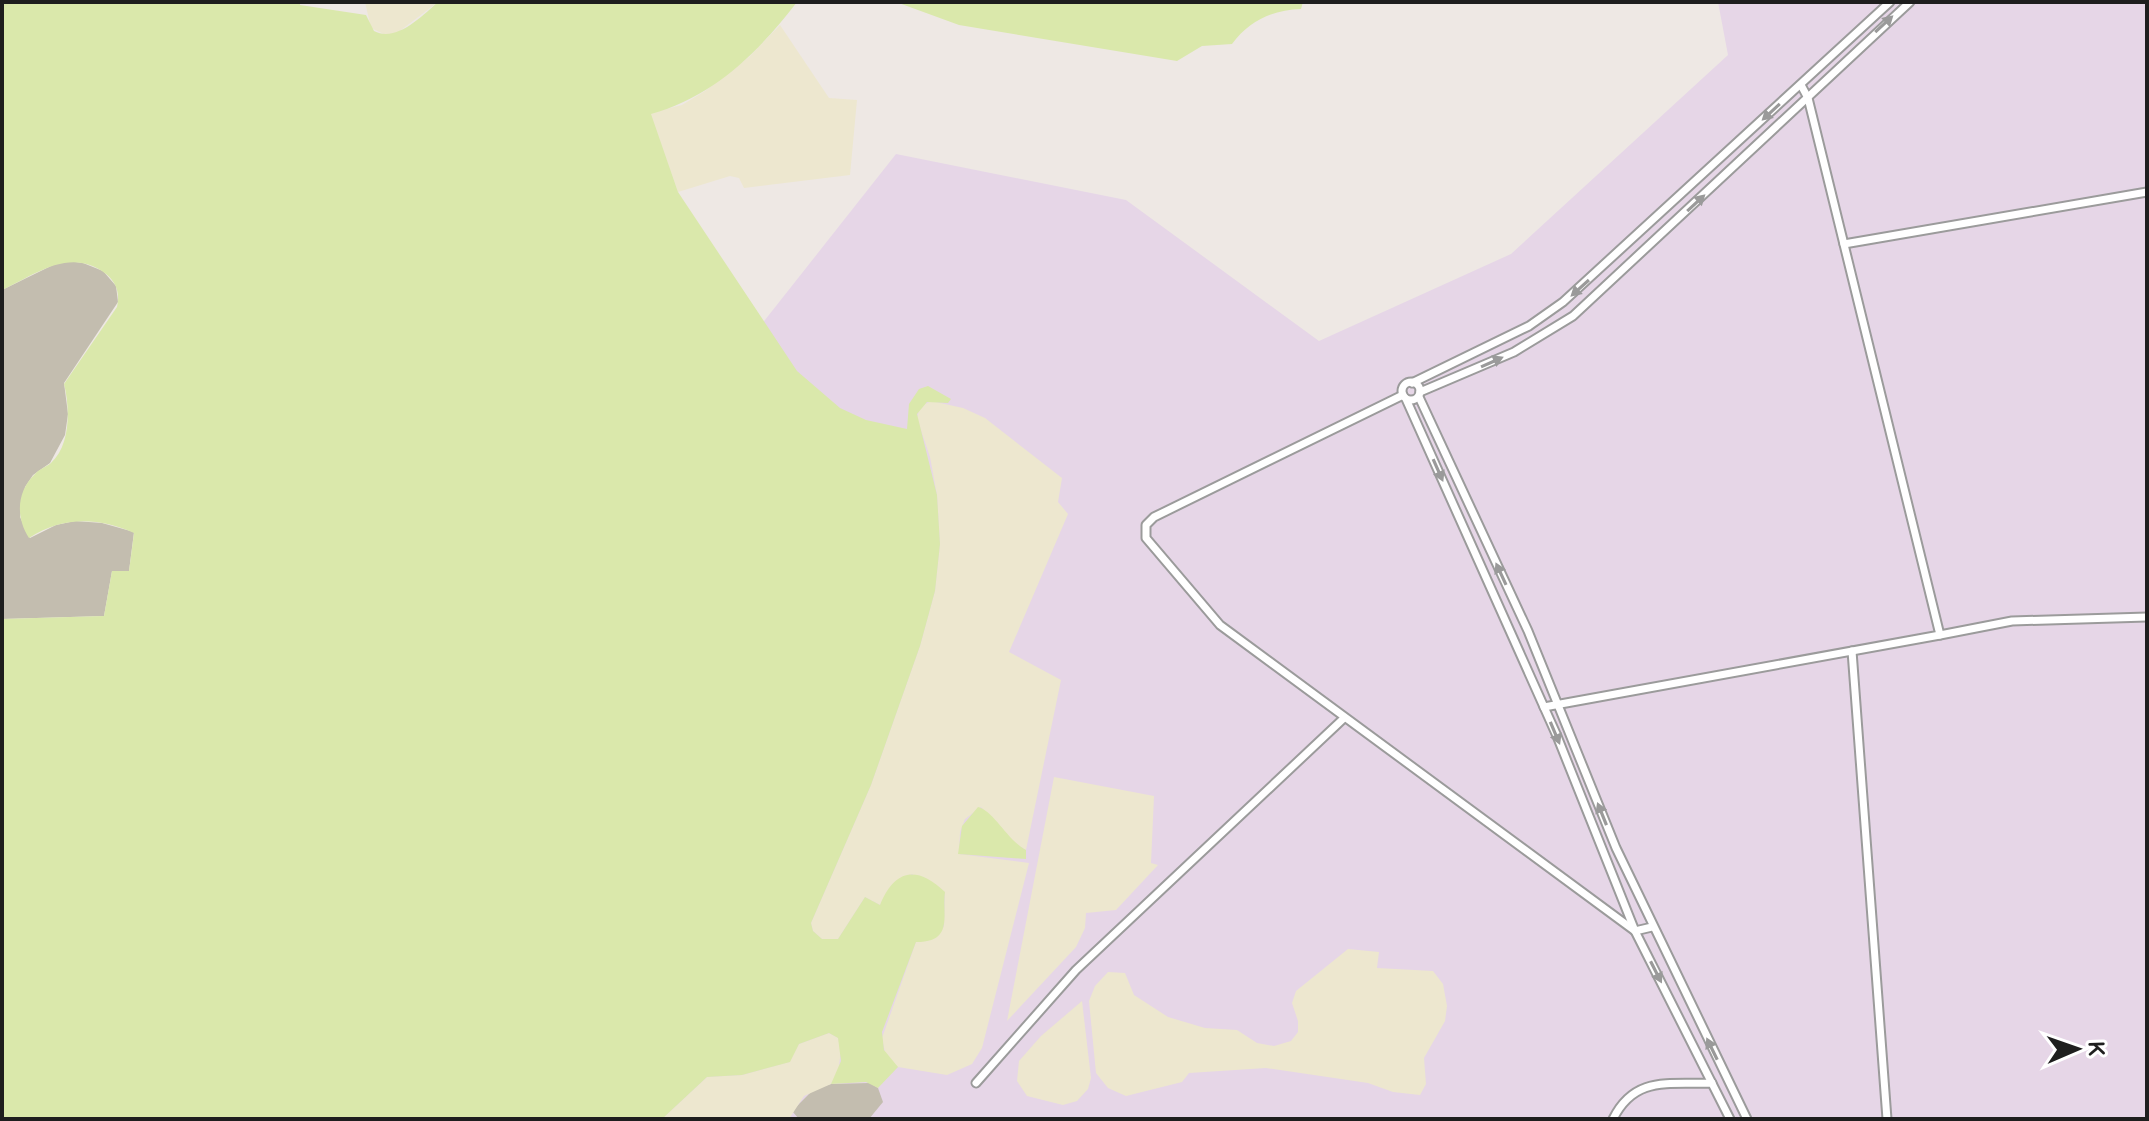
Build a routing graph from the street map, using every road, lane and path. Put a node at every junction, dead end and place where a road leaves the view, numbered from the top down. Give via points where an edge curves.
1 (1890, 2) edge
2 (1910, 2) edge
3 (1801, 85) junction
4 (1808, 98) junction
5 (2147, 192) edge
6 (1844, 244) junction
7 (1412, 383) junction
8 (1419, 394) junction
9 (1405, 397) junction
10 (2147, 617) edge
11 (1940, 635) junction
12 (1852, 651) junction
13 (1557, 704) junction
14 (1544, 707) junction
15 (1343, 719) junction
16 (1652, 927) junction
17 (1635, 931) junction
18 (976, 1083) dead end
19 (1712, 1083) junction
20 (1613, 1119) edge
21 (1730, 1119) edge
22 (1747, 1119) edge
23 (1887, 1119) edge

1 - 3 street
4 -> 2 street
3 - 4 street
3 -> 7 street via 1553,311
4 - 6 street
8 -> 4 street via 1514,352 1573,316
5 - 6 street
6 - 11 street
7 - 8 street
7 - 9 street via 1404,386
8 - 9 street
13 -> 8 street
9 -> 14 street
9 - 15 street via 1154,517 1145,529 1163,563 1220,625
10 - 11 street via 2012,621
11 - 12 street
12 - 13 street
12 - 23 street
13 - 14 street
16 -> 13 street
14 -> 17 street
15 - 17 street
15 - 18 street via 1076,970
16 - 17 street
22 -> 16 street
17 -> 19 street
19 - 20 street via 1641,1088 1624,1100
19 - 21 street

